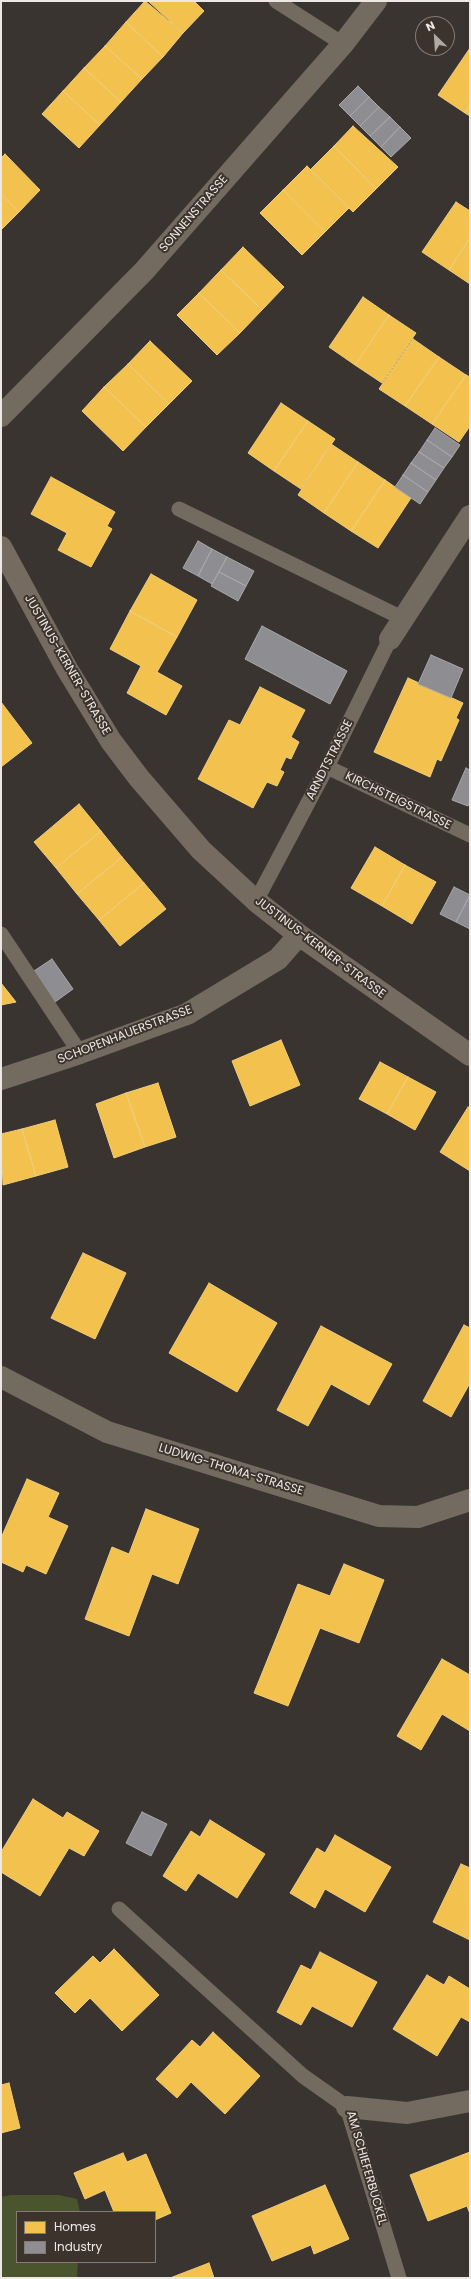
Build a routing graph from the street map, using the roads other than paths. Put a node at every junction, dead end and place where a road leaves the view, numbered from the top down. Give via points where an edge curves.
1 (276, 1) edge
2 (376, 1) edge
3 (343, 44) junction
4 (1, 416) edge
5 (179, 509) dead end
6 (470, 516) edge
7 (1, 547) edge
8 (402, 618) junction
9 (390, 639) joint
10 (327, 767) junction
11 (470, 835) edge
12 (256, 901) junction
13 (1, 934) edge
14 (299, 935) junction
15 (80, 1053) junction
16 (470, 1055) edge
17 (1, 1079) edge
18 (1, 1377) edge
19 (470, 1500) edge
20 (119, 1909) dead end
21 (470, 2101) edge
22 (347, 2106) junction
23 (399, 2278) edge

1 - 3 lane
2 - 3 street, SONNENSTRASSE
3 - 4 street, SONNENSTRASSE via 144,271
5 - 8 lane
6 - 8 street, ARNDTSTRASSE
7 - 12 street, JUSTINUS-KERNER-STRASSE via 66,669 111,742 201,850
8 - 9 street, ARNDTSTRASSE
9 - 10 lane, ARNDTSTRASSE
10 - 11 lane, KIRCHSTEIGSTRASSE
10 - 12 lane, ARNDTSTRASSE
12 - 14 street, JUSTINUS-KERNER-STRASSE
13 - 15 lane
14 - 15 street, SCHOPENHAUERSTRASSE via 278,960 187,1014
14 - 16 street, JUSTINUS-KERNER-STRASSE
15 - 17 street, SCHOPENHAUERSTRASSE
18 - 19 street, LUDWIG-THOMA-STRASSE via 107,1432 379,1516 418,1518
20 - 22 lane via 303,2076
21 - 22 street, AM SCHIEFERBUCKEL via 407,2113
22 - 23 lane, AM SCHIEFERBUCKEL

